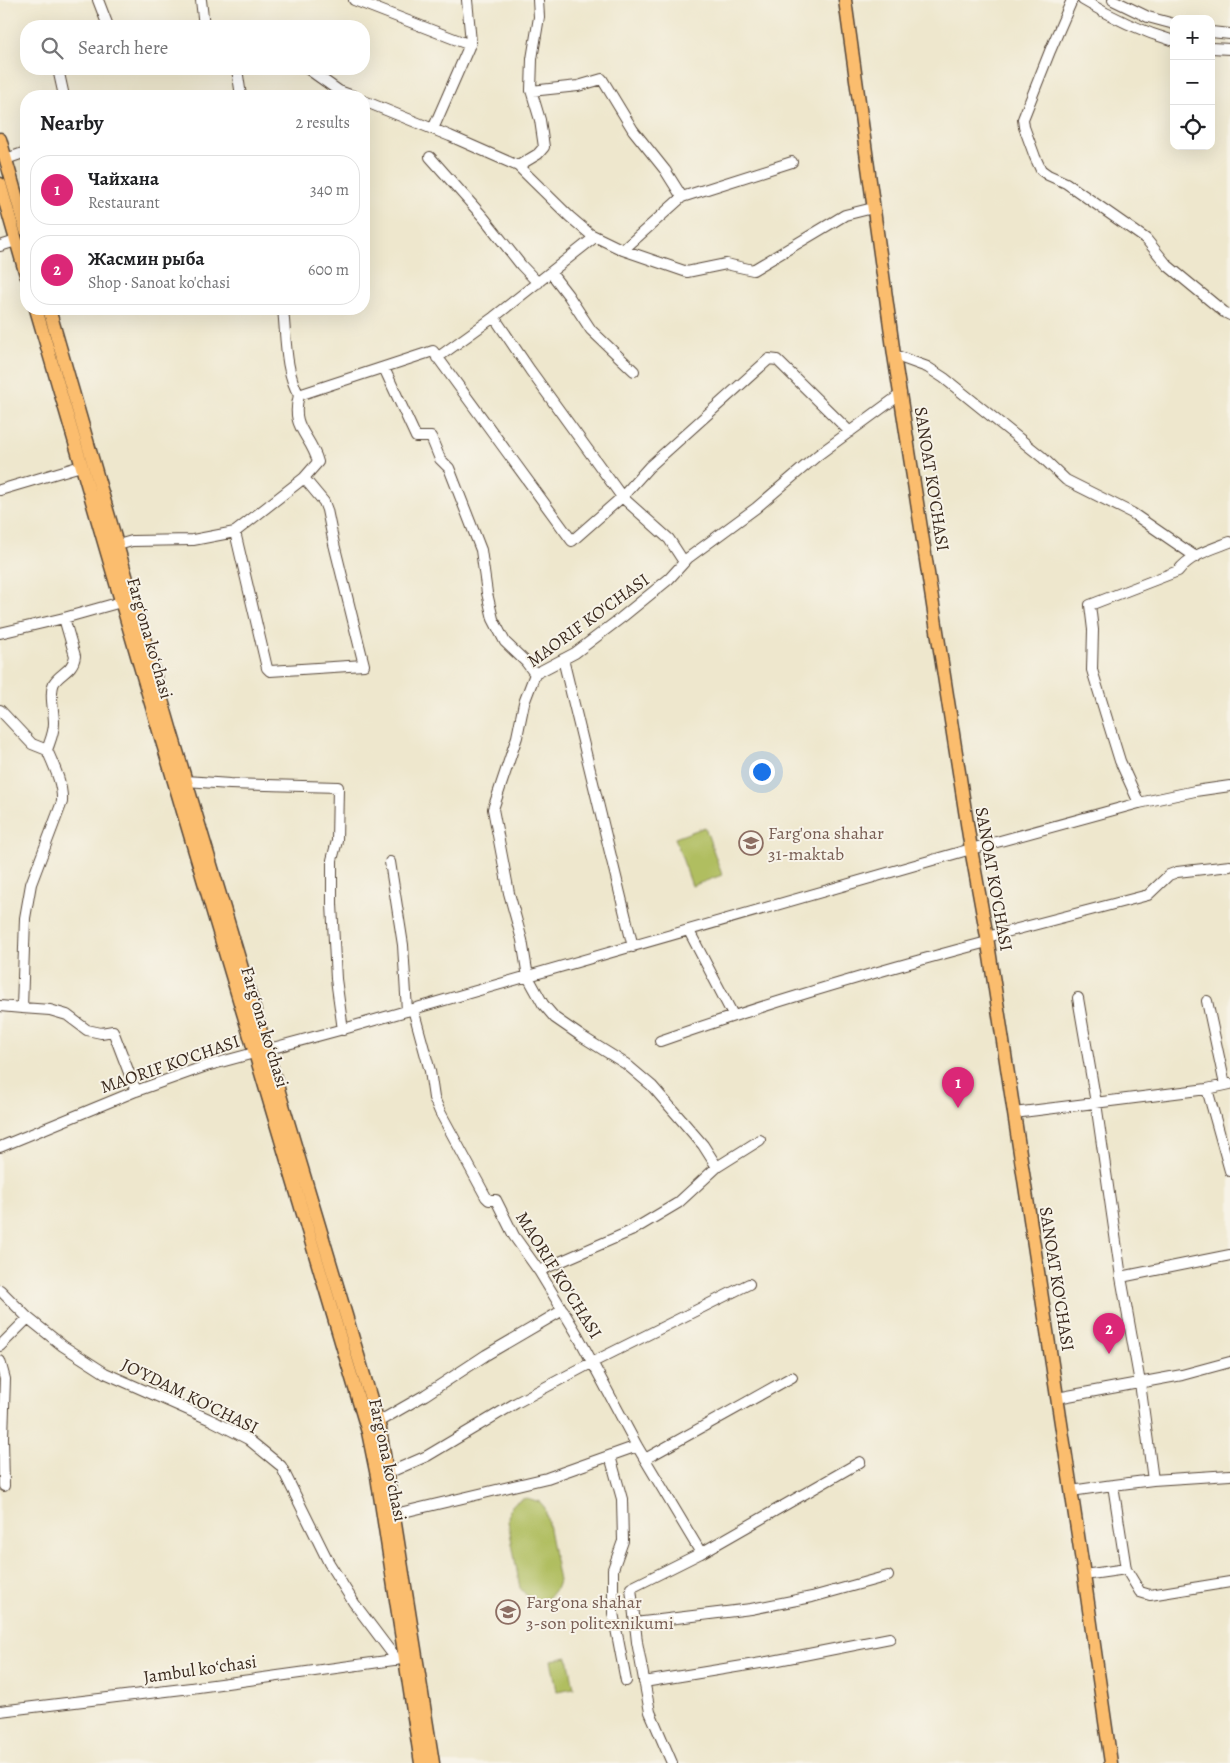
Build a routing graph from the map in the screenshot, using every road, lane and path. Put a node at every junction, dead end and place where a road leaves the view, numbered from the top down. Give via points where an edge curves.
1 (98, 0) edge
2 (201, 0) edge
3 (354, 0) edge
4 (467, 0) edge
5 (538, 0) edge
6 (845, 0) edge
7 (1072, 0) edge
8 (1084, 0) edge
9 (1114, 1) edge
10 (1108, 15) junction
11 (106, 20) edge
12 (203, 20) edge
13 (1170, 23) edge
14 (1215, 32) edge
15 (1230, 34) edge
16 (1170, 40) edge
17 (470, 45) junction
18 (1215, 48) edge
19 (1230, 49) edge
20 (59, 75) edge
21 (239, 75) edge
22 (316, 75) edge
23 (63, 90) edge
24 (240, 90) edge
25 (338, 90) edge
26 (531, 91) junction
27 (370, 103) edge
28 (433, 129) junction
29 (0, 139) edge
30 (20, 154) edge
31 (430, 157) dead end
32 (6, 159) junction
33 (792, 162) dead end
34 (518, 166) junction
35 (0, 184) edge
36 (682, 197) junction
37 (874, 208) junction
38 (20, 209) edge
39 (595, 237) junction
40 (16, 241) junction
41 (0, 246) edge
42 (623, 250) junction
43 (20, 255) edge
44 (551, 273) junction
45 (538, 283) junction
46 (38, 315) edge
47 (51, 315) edge
48 (284, 315) edge
49 (1230, 315) edge
50 (494, 318) junction
51 (894, 355) junction
52 (438, 358) junction
53 (384, 368) junction
54 (634, 371) dead end
55 (901, 394) junction
56 (299, 395) junction
57 (850, 432) junction
58 (81, 466) junction
59 (304, 478) junction
60 (0, 490) edge
61 (622, 496) junction
62 (235, 532) junction
63 (1230, 542) edge
64 (111, 547) junction
65 (1196, 557) junction
66 (684, 562) junction
67 (121, 602) junction
68 (64, 618) junction
69 (0, 633) edge
70 (563, 659) junction
71 (534, 674) junction
72 (0, 710) edge
73 (47, 750) junction
74 (186, 781) junction
75 (1230, 786) edge
76 (1140, 803) junction
77 (971, 849) junction
78 (390, 862) dead end
79 (1230, 866) edge
80 (689, 931) junction
81 (987, 939) junction
82 (633, 947) junction
83 (528, 977) junction
84 (1078, 998) dead end
85 (1207, 1001) dead end
86 (0, 1006) edge
87 (22, 1008) junction
88 (410, 1010) junction
89 (733, 1015) junction
90 (343, 1030) junction
91 (660, 1041) dead end
92 (260, 1052) junction
93 (1228, 1084) edge
94 (1207, 1089) junction
95 (136, 1090) junction
96 (1096, 1103) junction
97 (1014, 1113) junction
98 (760, 1140) dead end
99 (0, 1147) edge
100 (717, 1166) junction
101 (1230, 1171) edge
102 (1230, 1256) edge
103 (538, 1271) junction
104 (1121, 1277) junction
105 (749, 1284) dead end
106 (0, 1290) edge
107 (563, 1310) junction
108 (28, 1318) junction
109 (0, 1346) edge
110 (0, 1361) edge
111 (593, 1362) junction
112 (1230, 1362) edge
113 (792, 1377) dead end
114 (1140, 1383) junction
115 (1057, 1398) junction
116 (378, 1422) junction
117 (637, 1446) junction
118 (610, 1456) junction
119 (645, 1459) junction
120 (860, 1462) dead end
121 (388, 1473) junction
122 (1230, 1475) edge
123 (1154, 1480) junction
124 (1113, 1485) junction
125 (4, 1486) dead end
126 (1071, 1491) junction
127 (395, 1514) junction
128 (701, 1553) junction
129 (1126, 1570) junction
130 (1084, 1575) junction
131 (888, 1576) dead end
132 (1230, 1582) edge
133 (635, 1623) junction
134 (890, 1638) dead end
135 (401, 1659) junction
136 (626, 1681) dead end
137 (644, 1682) junction
138 (0, 1711) edge
139 (421, 1763) edge
140 (433, 1763) edge
141 (672, 1763) edge
142 (1111, 1763) edge

1 - 11 street
2 - 12 street
3 - 17 street
4 - 17 street
5 - 26 street
6 - 37 main road, SANOAT KO'CHASI
7 - 49 street via 1023,119 1041,170 1066,183 1146,239 1167,265
8 - 10 street
9 - 10 street
9 - 13 street via 1148,17
10 - 16 street via 1143,32
14 - 15 street
17 - 28 street
18 - 19 street
20 - 23 street
21 - 24 street
22 - 25 street
26 - 34 street via 544,147
26 - 36 street via 578,86 602,79
27 - 28 street
28 - 34 street
29 - 32 main road
30 - 32 street
31 - 45 street via 484,218 520,266
32 - 38 main road
33 - 36 street
34 - 39 street via 570,218
35 - 40 main road
36 - 42 street
37 - 42 street via 845,215 753,270 726,264 687,272
37 - 51 main road, SANOAT KO'CHASI
39 - 42 street
39 - 44 street
40 - 41 street
40 - 43 main road
44 - 45 street
44 - 54 street via 591,330
45 - 50 street
46 - 58 main road, Fargʻona koʻchasi
47 - 64 main road, Fargʻona koʻchasi
48 - 56 street via 293,386
50 - 52 street
50 - 61 street
51 - 55 main road, SANOAT KO'CHASI
51 - 65 street via 927,367 944,378 1066,480 1132,513
52 - 53 street via 433,352
52 - 61 street via 572,541
53 - 56 street
53 - 71 street via 416,437 431,437 440,459 449,468 481,550 493,619 505,642
55 - 57 street, MAORIF KO'CHASI
55 - 77 main road, SANOAT KO'CHASI
56 - 59 street via 297,421 318,462
57 - 61 street via 777,360 768,359 649,467
57 - 66 street, MAORIF KO'CHASI
58 - 60 street
58 - 64 main road, Fargʻona koʻchasi
59 - 62 street
59 - 62 street via 327,510 364,665 270,671 267,668
61 - 66 street via 669,539
62 - 64 street via 193,540 132,541
63 - 65 street
64 - 67 main road, Fargʻona koʻchasi
64 - 74 main road, Fargʻona koʻchasi
65 - 76 street via 1178,571 1090,605 1092,670 1120,761
66 - 70 street, MAORIF KO'CHASI via 669,579 621,618
67 - 68 street
67 - 92 main road, Fargʻona koʻchasi
68 - 69 street
68 - 73 street via 74,662 54,682 53,732
70 - 71 street, MAORIF KO'CHASI
70 - 82 street
71 - 83 street, MAORIF KO'CHASI via 493,809
72 - 73 street via 32,744
73 - 87 street via 56,770 62,802 31,884 25,918
74 - 90 street via 338,787 332,904 336,979
74 - 92 main road, Fargʻona koʻchasi
75 - 76 street, MAORIF KO'CHASI
76 - 77 street, MAORIF KO'CHASI
77 - 80 street, MAORIF KO'CHASI
77 - 81 main road, SANOAT KO'CHASI
78 - 88 street
79 - 81 street via 1177,872 1169,875 1148,895
80 - 82 street, MAORIF KO'CHASI
80 - 89 street
81 - 89 street
81 - 97 main road, SANOAT KO'CHASI
82 - 83 street, MAORIF KO'CHASI
83 - 88 street, MAORIF KO'CHASI
83 - 100 street via 555,1018 626,1064 652,1086
84 - 96 street
85 - 93 street
86 - 87 street
87 - 95 street via 50,1010 67,1015 87,1030 113,1032
88 - 90 street, MAORIF KO'CHASI
88 - 103 street, MAORIF KO'CHASI via 440,1112 486,1197 496,1200 514,1236
89 - 91 street
90 - 92 street, MAORIF KO'CHASI
92 - 95 street, MAORIF KO'CHASI
92 - 116 main road, Fargʻona koʻchasi
92 - 135 main road, Fargʻona koʻchasi via 368,1432 377,1476
93 - 94 street
94 - 96 street
94 - 101 street
95 - 99 street, MAORIF KO'CHASI
96 - 97 street
96 - 104 street
97 - 115 main road, SANOAT KO'CHASI
98 - 100 street
100 - 103 street via 678,1202 631,1231
102 - 104 street
103 - 107 street, MAORIF KO'CHASI
104 - 114 street
105 - 111 street
106 - 108 street, JO'YDAM KO'CHASI
107 - 111 street, MAORIF KO'CHASI
107 - 116 street
108 - 109 street
108 - 135 street, JO'YDAM KO'CHASI via 105,1373 248,1438 281,1466 329,1564 354,1603
110 - 125 street via 6,1379
111 - 117 street, MAORIF KO'CHASI
111 - 121 street via 427,1456
112 - 114 street
113 - 119 street
114 - 115 street
114 - 123 street
115 - 126 main road, SANOAT KO'CHASI
116 - 121 main road, Fargʻona koʻchasi
117 - 118 street
117 - 119 street, MAORIF KO'CHASI
118 - 127 street via 547,1478
118 - 136 street via 622,1499 623,1541 613,1569 613,1613
119 - 128 street, MAORIF KO'CHASI
120 - 128 street
121 - 127 main road, Fargʻona koʻchasi
122 - 123 street
123 - 124 street
124 - 126 street
124 - 129 street
126 - 130 main road, SANOAT KO'CHASI
127 - 140 main road, Fargʻona koʻchasi
128 - 133 street via 631,1588
129 - 130 street
129 - 132 street via 1140,1592 1150,1595
130 - 142 main road, SANOAT KO'CHASI
131 - 133 street via 812,1597 751,1609
133 - 137 street
134 - 137 street
135 - 138 street, Jambul koʻchasi
135 - 139 main road, Fargʻona koʻchasi
137 - 141 street via 650,1712

